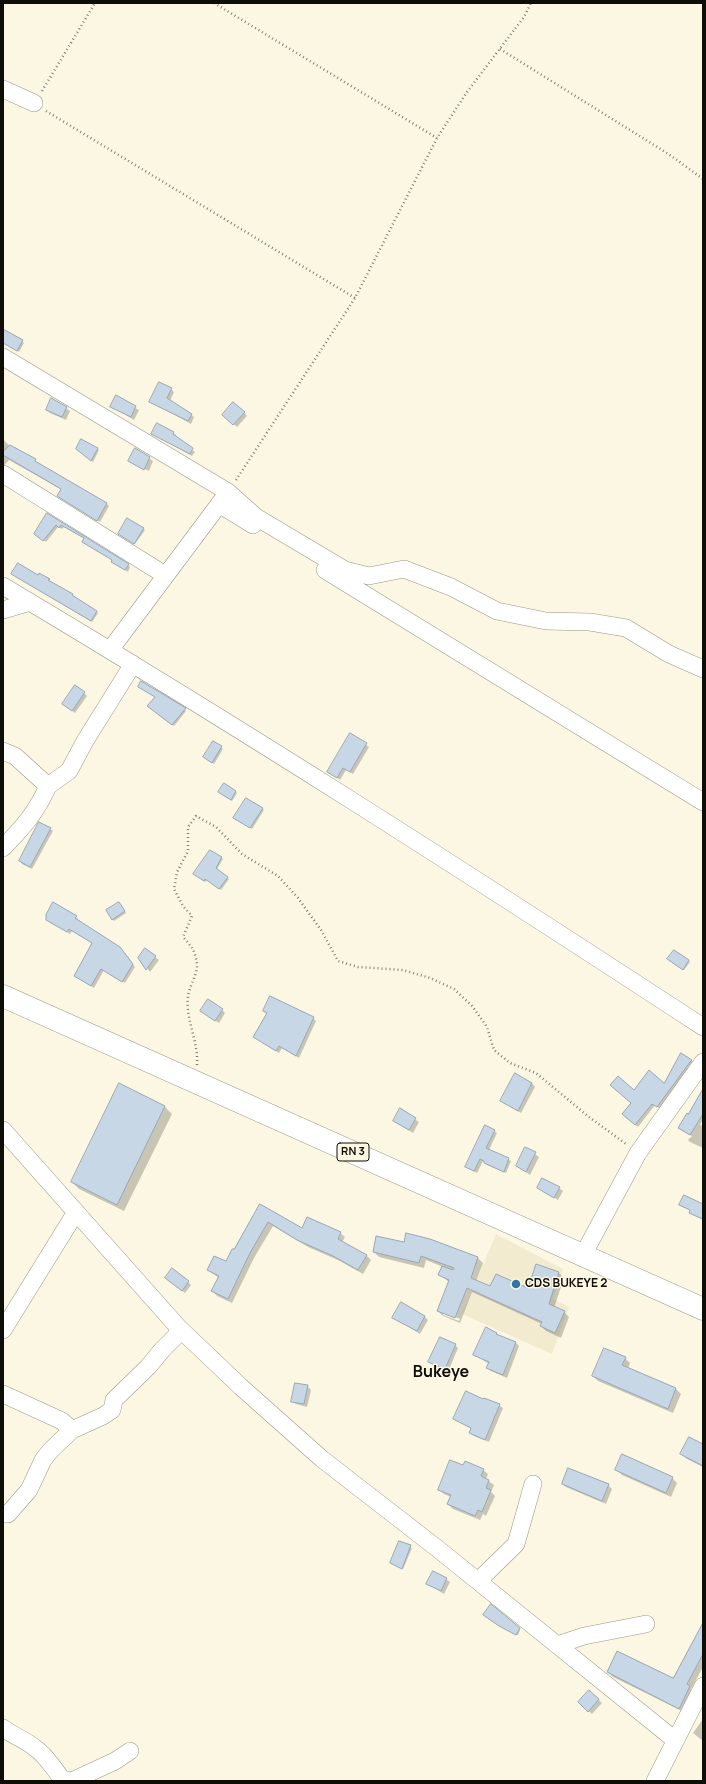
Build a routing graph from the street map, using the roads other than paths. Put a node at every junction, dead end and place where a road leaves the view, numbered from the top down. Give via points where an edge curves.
1 (3, 89) edge
2 (34, 104) road end
3 (3, 357) edge
4 (3, 474) edge
5 (223, 498) junction
6 (165, 575) junction
7 (3, 586) edge
8 (30, 602) junction
9 (3, 610) edge
10 (110, 650) junction
11 (133, 664) junction
12 (703, 669) edge
13 (3, 750) edge
14 (48, 786) junction
15 (703, 802) edge
16 (3, 848) edge
17 (3, 996) edge
18 (703, 1027) edge
19 (703, 1062) edge
20 (698, 1080) edge
21 (3, 1130) edge
22 (76, 1212) junction
23 (583, 1255) junction
24 (703, 1309) edge
25 (178, 1327) junction
26 (3, 1330) edge
27 (3, 1394) edge
28 (72, 1430) junction
29 (533, 1484) dead end
30 (3, 1514) edge
31 (478, 1581) junction
32 (646, 1624) dead end
33 (557, 1645) junction
34 (703, 1686) edge
35 (3, 1728) edge
36 (675, 1740) junction
37 (130, 1752) dead end
38 (66, 1781) edge
39 (655, 1781) edge

1 - 2 street
3 - 5 street
4 - 6 street
5 - 6 street
5 - 12 street via 345,570 370,576 404,568 497,611 546,622 590,622 626,628 669,654
5 - 15 street
6 - 10 street
7 - 8 street
8 - 9 street
8 - 10 street
10 - 11 street
11 - 14 street via 69,771
11 - 18 street via 468,874
13 - 14 street via 15,756
14 - 16 street via 41,803 26,824
17 - 23 highway, RN 3
19 - 20 street
20 - 23 street via 638,1152
21 - 22 street
22 - 25 street
22 - 26 street
23 - 24 highway, RN 3
25 - 28 street via 177,1335 114,1400 112,1410
25 - 31 street via 322,1459
27 - 28 street via 62,1421
28 - 30 street via 43,1460 23,1498 8,1514
29 - 31 street via 516,1544
31 - 33 street
32 - 33 street via 584,1636
33 - 36 street
34 - 36 street
35 - 38 street via 35,1747
36 - 39 street
37 - 38 street via 115,1761

